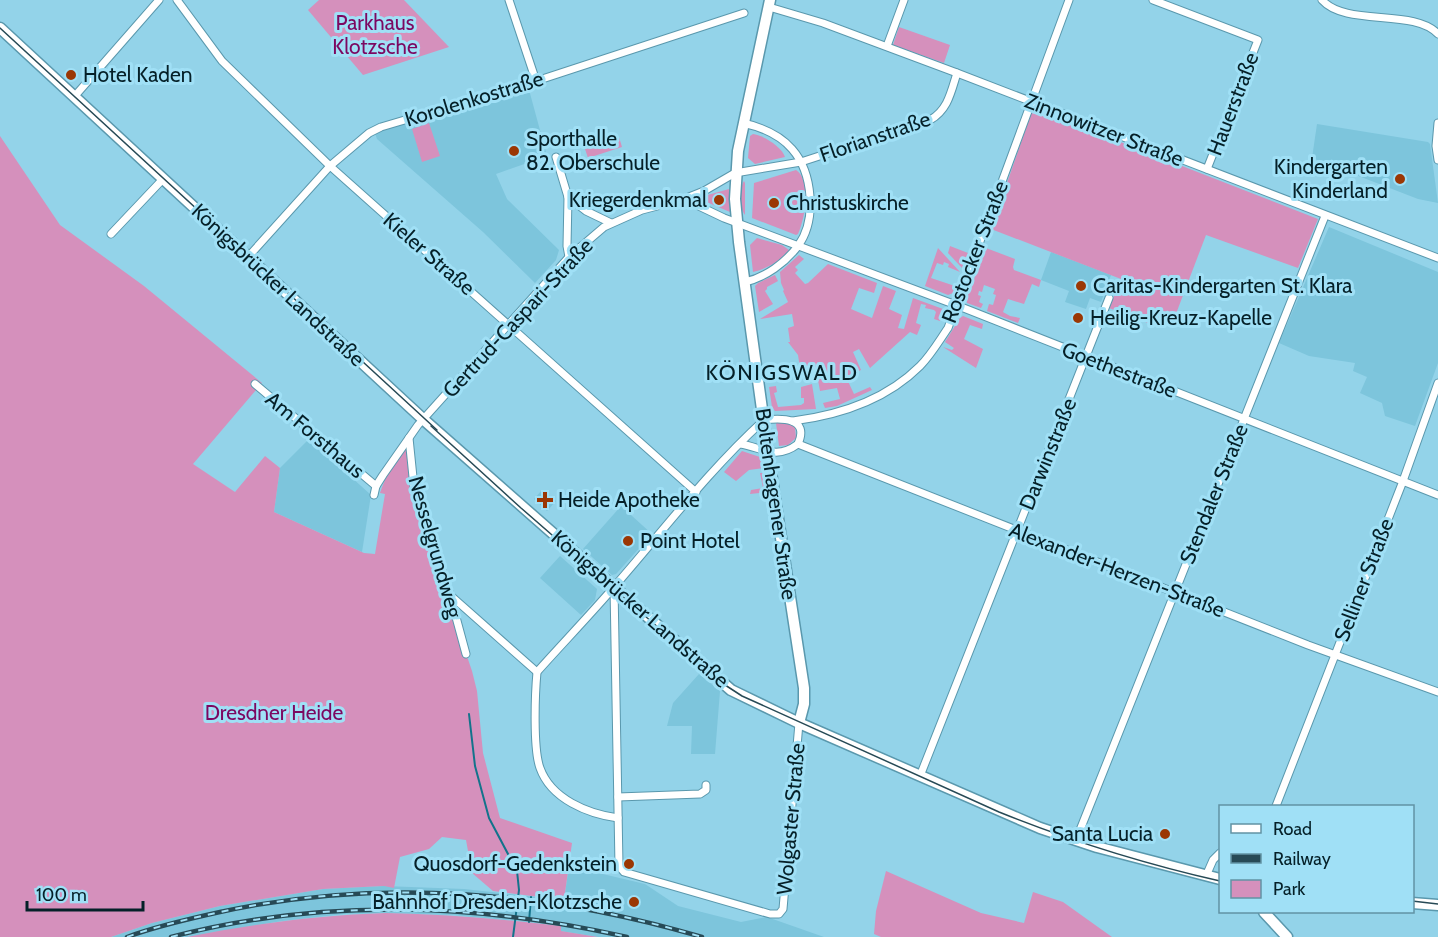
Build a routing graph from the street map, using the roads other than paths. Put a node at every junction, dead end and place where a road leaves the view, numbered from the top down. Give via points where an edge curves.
1 (159, 0) edge
2 (177, 0) edge
3 (509, 0) edge
4 (904, 0) edge
5 (1069, 0) edge
6 (1153, 0) edge
7 (1322, 0) edge
8 (770, 3) edge
9 (744, 13) dead end
10 (0, 28) edge
11 (1438, 34) edge
12 (886, 46) junction
13 (957, 73) junction
14 (536, 81) junction
15 (74, 97) junction
16 (1031, 102) junction
17 (744, 123) junction
18 (1438, 123) edge
19 (556, 157) dead end
20 (1438, 160) edge
21 (801, 162) junction
22 (330, 166) junction
23 (1208, 169) junction
24 (735, 174) junction
25 (162, 179) junction
26 (568, 197) junction
27 (684, 199) junction
28 (1325, 216) junction
29 (611, 223) junction
30 (737, 223) junction
31 (111, 234) dead end
32 (799, 245) junction
33 (248, 257) junction
34 (570, 257) junction
35 (1438, 258) edge
36 (745, 282) junction
37 (1109, 298) dead end
38 (956, 305) junction
39 (508, 325) junction
40 (1086, 357) junction
41 (1438, 383) edge
42 (255, 384) dead end
43 (1244, 419) junction
44 (424, 420) junction
45 (764, 420) junction
46 (793, 421) junction
47 (409, 438) junction
48 (740, 444) junction
49 (798, 444) junction
50 (768, 453) junction
51 (1403, 481) junction
52 (376, 486) junction
53 (696, 492) junction
54 (374, 495) dead end
55 (1438, 495) edge
56 (1017, 531) junction
57 (614, 587) junction
58 (1174, 593) junction
59 (450, 595) junction
60 (466, 654) dead end
61 (1335, 655) junction
62 (537, 672) junction
63 (1438, 692) edge
64 (799, 723) junction
65 (920, 776) junction
66 (706, 785) dead end
67 (618, 797) junction
68 (1277, 805) edge
69 (618, 818) junction
70 (1076, 840) junction
71 (1219, 855) edge
72 (1206, 876) junction
73 (1219, 879) edge
74 (1414, 903) edge
75 (1438, 905) edge
76 (1267, 913) edge
77 (1287, 937) edge

1 - 15 street
2 - 22 street, Kieler Straße via 222,62
3 - 14 street
4 - 12 street
5 - 16 street, Rostocker Straße
6 - 23 street, Hauerstraße via 1258,40
7 - 11 street via 1328,8 1424,24
8 - 12 street, Zinnowitzer Straße
8 - 17 main road, Boltenhagener Straße
9 - 14 street, Korolenkostraße
10 - 15 main road, Königsbrücker Landstraße
12 - 13 street, Zinnowitzer Straße
13 - 16 street, Zinnowitzer Straße
13 - 21 street, Florianstraße via 939,115
14 - 22 street, Korolenkostraße via 381,127
15 - 25 main road, Königsbrücker Landstraße
16 - 23 street, Zinnowitzer Straße
16 - 38 street, Rostocker Straße
17 - 21 street via 783,141
17 - 24 main road, Boltenhagener Straße
18 - 20 street
19 - 26 street
21 - 24 street, Florianstraße
21 - 32 street via 810,205
22 - 33 street, Korolenkostraße
22 - 39 street, Kieler Straße
23 - 28 street, Zinnowitzer Straße
24 - 27 street, Gertrud-Caspari-Straße
24 - 30 main road, Boltenhagener Straße
25 - 31 street
25 - 33 main road, Königsbrücker Landstraße
26 - 29 street
26 - 34 street
27 - 29 street, Gertrud-Caspari-Straße
27 - 30 street, Goethestraße
28 - 35 street, Zinnowitzer Straße
28 - 43 street, Stendaler Straße
29 - 34 street, Gertrud-Caspari-Straße
30 - 32 street, Goethestraße
30 - 36 main road, Boltenhagener Straße
32 - 36 street via 774,269
32 - 38 street, Goethestraße
33 - 44 main road, Königsbrücker Landstraße
34 - 39 street, Gertrud-Caspari-Straße
36 - 45 main road, Boltenhagener Straße
37 - 40 street, Darwinstraße
38 - 40 street, Goethestraße
38 - 46 street, Rostocker Straße via 948,328 933,351 891,389 852,408
39 - 44 street, Gertrud-Caspari-Straße
39 - 53 street, Kieler Straße
40 - 43 street, Goethestraße
40 - 56 street, Darwinstraße
41 - 51 street, Selliner Straße
42 - 52 street, Am Forsthaus
43 - 51 street, Goethestraße
43 - 58 street, Stendaler Straße
44 - 47 street, Nesselgrundweg
44 - 57 main road, Königsbrücker Landstraße
45 - 46 street
45 - 48 street
45 - 50 main road, Boltenhagener Straße
46 - 49 street via 801,434
47 - 52 street, Nesselgrundweg
47 - 59 street, Nesselgrundweg via 414,487
48 - 50 street
48 - 53 street
49 - 50 street
49 - 56 street, Alexander-Herzen-Straße
50 - 64 main road, Boltenhagener Straße via 804,688
51 - 55 street, Goethestraße
51 - 61 street, Selliner Straße
52 - 54 street, Nesselgrundweg
53 - 57 street
56 - 58 street, Alexander-Herzen-Straße
56 - 65 street, Darwinstraße
57 - 62 street
57 - 64 main road, Königsbrücker Landstraße via 731,690
57 - 67 street
58 - 61 street, Alexander-Herzen-Straße
58 - 70 street, Stendaler Straße
59 - 60 street, Nesselgrundweg
59 - 62 street
61 - 63 street, Alexander-Herzen-Straße
61 - 68 street, Selliner Straße
62 - 69 street via 537,753 541,770 562,797 576,806
64 - 65 main road, Königsbrücker Landstraße
64 - 69 street, Wolgaster Straße via 783,909 779,914 770,915 627,874 619,866
65 - 70 main road, Königsbrücker Landstraße via 999,812
66 - 67 street via 699,794
67 - 69 street
70 - 72 main road, Königsbrücker Landstraße
71 - 72 street
72 - 73 main road, Königsbrücker Landstraße
74 - 75 main road
76 - 77 main road

